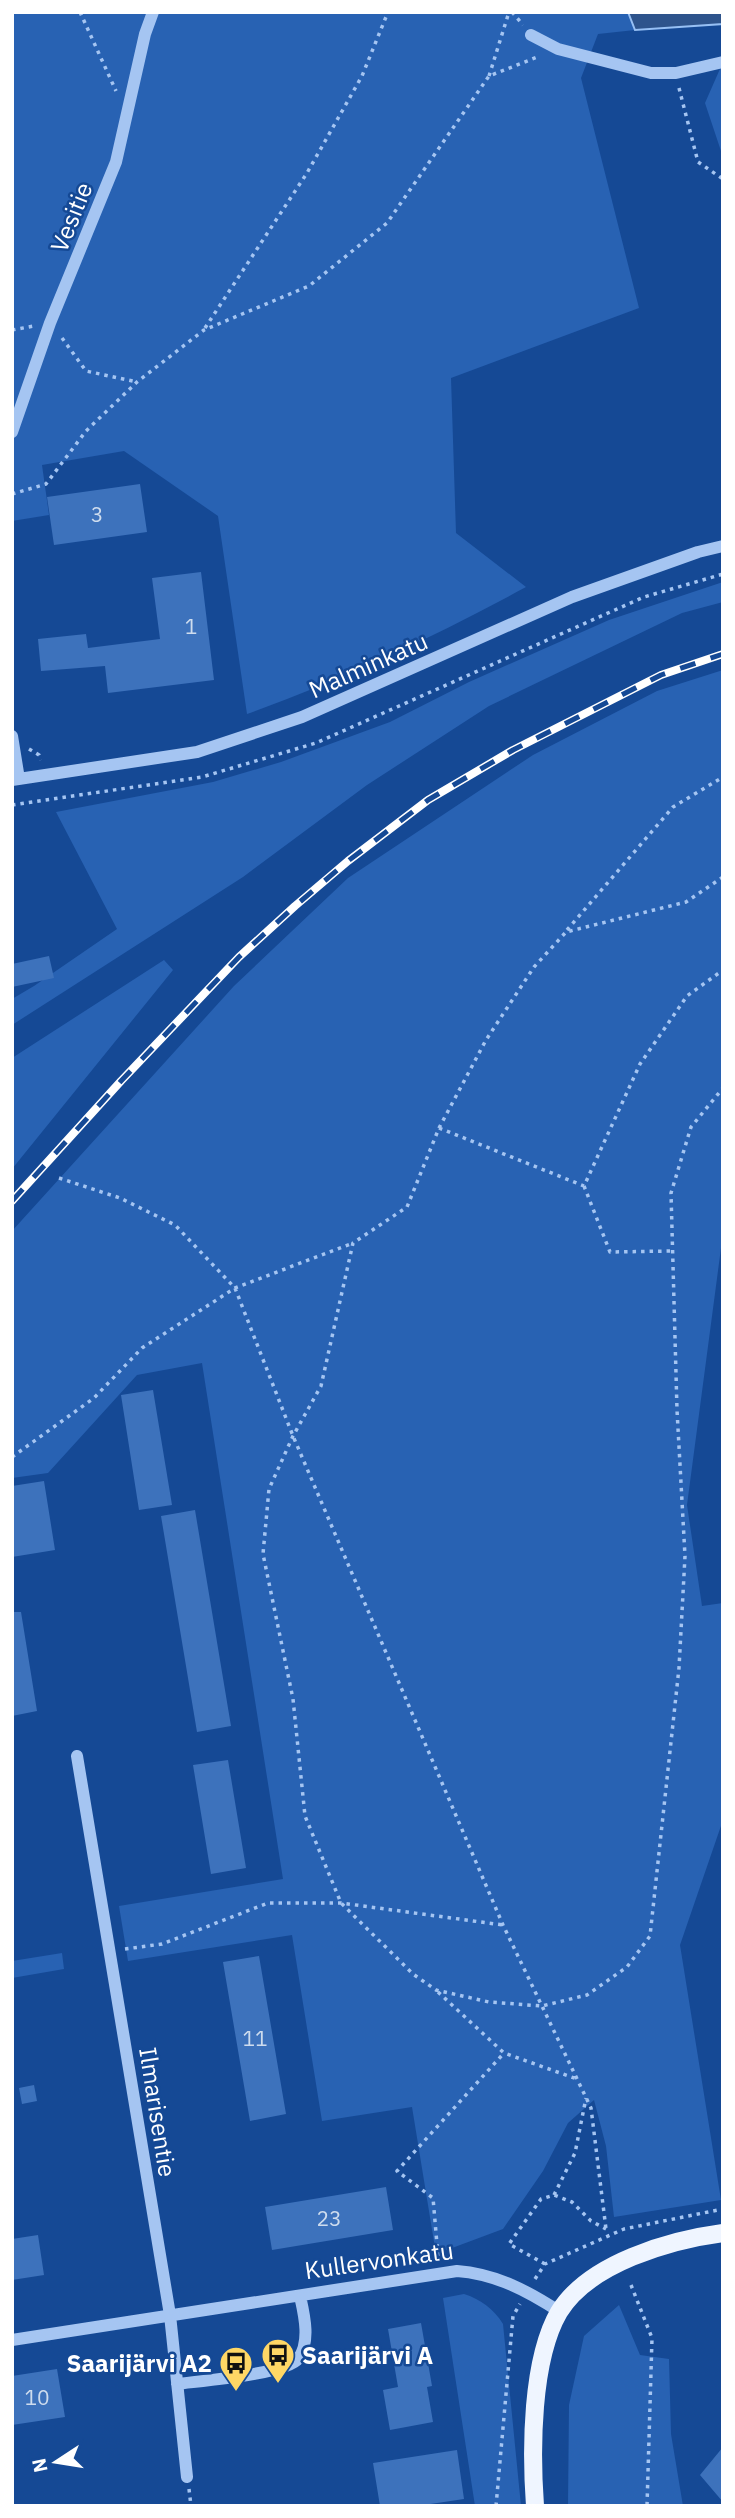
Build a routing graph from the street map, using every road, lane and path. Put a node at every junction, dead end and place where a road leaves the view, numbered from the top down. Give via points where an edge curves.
1 (79, 12) edge
2 (153, 12) edge
3 (388, 12) edge
4 (509, 12) edge
5 (531, 35) dead end
6 (558, 50) junction
7 (723, 62) edge
8 (676, 73) junction
9 (489, 76) junction
10 (126, 112) junction
11 (723, 179) edge
12 (50, 323) junction
13 (204, 330) junction
14 (137, 382) junction
15 (12, 432) edge
16 (12, 494) edge
17 (723, 546) edge
18 (723, 574) edge
19 (12, 736) edge
20 (723, 776) edge
21 (15, 779) edge
22 (12, 805) edge
23 (723, 877) edge
24 (566, 932) junction
25 (723, 970) edge
26 (723, 1088) edge
27 (439, 1128) junction
28 (59, 1178) dead end
29 (584, 1186) junction
30 (723, 1188) edge
31 (723, 1209) edge
32 (353, 1243) junction
33 (673, 1251) junction
34 (235, 1288) junction
35 (293, 1436) junction
36 (12, 1457) edge
37 (77, 1756) dead end
38 (341, 1903) junction
39 (503, 1925) junction
40 (109, 1948) junction
41 (436, 1990) junction
42 (542, 2006) junction
43 (504, 2053) junction
44 (578, 2079) junction
45 (586, 2098) junction
46 (554, 2195) junction
47 (723, 2233) edge
48 (438, 2256) dead end
49 (545, 2264) dead end
50 (631, 2285) dead end
51 (300, 2296) junction
52 (560, 2312) junction
53 (170, 2315) junction
54 (12, 2340) edge
55 (177, 2384) junction
56 (187, 2477) dead end
57 (536, 2506) edge
58 (647, 2506) edge

1 - 10 path
2 - 10 street, Vesitie
3 - 13 path via 362,76 307,173
4 - 9 path
5 - 6 street
6 - 8 street via 651,73
6 - 9 path
7 - 8 street
8 - 11 path via 698,162
9 - 13 path via 387,223 309,286
10 - 12 street, Vesitie via 116,162
12 - 14 path via 86,371
12 - 15 street, Vesitie
13 - 14 path
14 - 16 path via 86,431 46,484
17 - 21 street, Malminkatu via 572,597 302,717 197,752
18 - 22 path via 644,597 316,743 202,778
19 - 21 street
20 - 24 path via 673,807
23 - 24 path via 686,902
24 - 27 path via 534,967 486,1040
25 - 29 path via 687,996 640,1064
26 - 33 path via 691,1126 671,1193
27 - 29 path
27 - 32 path via 407,1207
28 - 34 path via 120,1198 175,1225
29 - 33 path via 610,1252
30 - 31 path
32 - 34 path
32 - 35 path via 321,1386
33 - 42 path via 685,1556 679,1668 650,1936 626,1967 587,1995
34 - 35 path
34 - 36 path via 142,1348 94,1398
35 - 38 path via 270,1489 263,1554 293,1699 304,1816
35 - 39 path
37 - 40 street, Ilmarisentie
38 - 39 path
38 - 40 path via 268,1903 162,1944
38 - 41 path via 412,1974
39 - 42 path
40 - 53 street, Ilmarisentie
41 - 42 path via 489,2003
41 - 43 path
42 - 44 path
43 - 44 path
43 - 48 path via 397,2171 433,2198
44 - 45 path
45 - 46 path via 575,2153
45 - 46 path via 606,2229 572,2202
46 - 49 path via 541,2200 509,2244
47 - 52 main road via 646,2252 604,2271
50 - 58 path via 652,2338
51 - 52 street, Kullervonkatu via 457,2271 480,2272 527,2291
51 - 53 street, Kullervonkatu
51 - 55 street via 305,2328 298,2360 282,2369
52 - 57 main road via 544,2353 534,2421
53 - 54 street, Kullervonkatu
53 - 55 street, Ilmarisentie
55 - 56 street, Ilmarisentie

